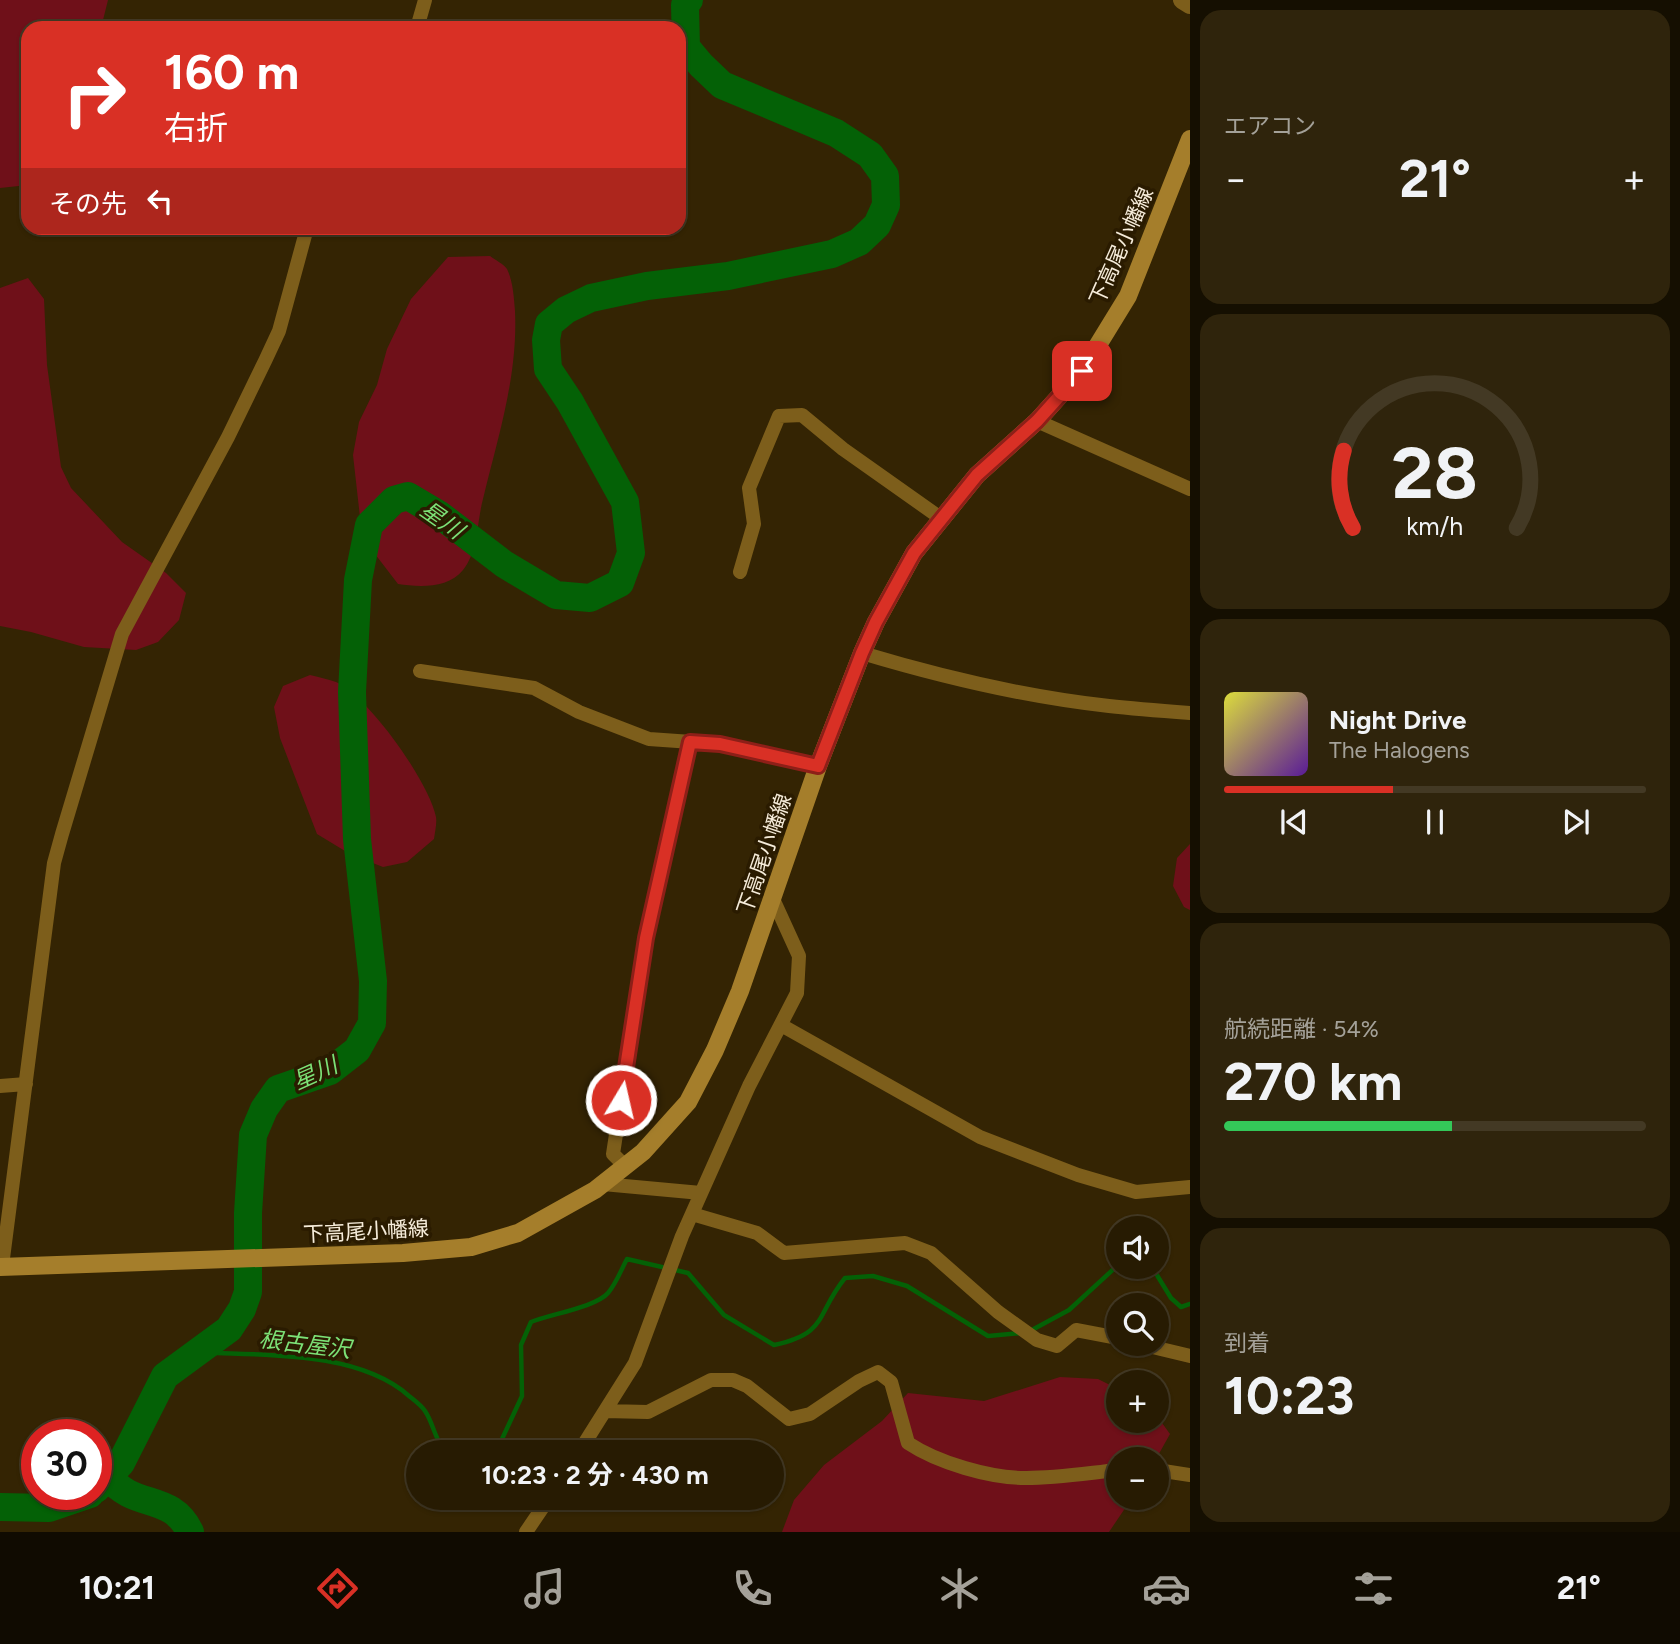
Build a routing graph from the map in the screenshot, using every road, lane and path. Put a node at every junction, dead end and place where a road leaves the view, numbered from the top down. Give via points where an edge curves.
1 (425, 0) edge
2 (1182, 0) edge
3 (1190, 5) edge
4 (419, 21) edge
5 (1190, 139) edge
6 (305, 235) edge
7 (1037, 421) junction
8 (1190, 489) edge
9 (942, 519) junction
10 (740, 572) dead end
11 (862, 653) junction
12 (420, 671) dead end
13 (1190, 713) edge
14 (690, 742) junction
15 (818, 766) junction
16 (773, 899) junction
17 (780, 1025) junction
18 (26, 1084) junction
19 (0, 1086) edge
20 (625, 1166) junction
21 (603, 1184) junction
22 (1190, 1187) edge
23 (701, 1193) junction
24 (692, 1214) junction
25 (1, 1266) edge
26 (1106, 1336) edge
27 (1169, 1351) edge
28 (1190, 1356) edge
29 (605, 1411) junction
30 (587, 1440) edge
31 (1106, 1471) edge
32 (1169, 1472) edge
33 (1190, 1475) edge
34 (541, 1510) edge
35 (526, 1532) edge

1 - 4 street
2 - 3 street
5 - 7 main road, 下高尾小幡線 via 1128,296 1082,371
6 - 18 street via 279,331 122,634 54,863
7 - 8 street
7 - 9 main road, 下高尾小幡線 via 977,475
9 - 10 street via 802,415 779,416 749,488 754,524
9 - 11 main road, 下高尾小幡線 via 914,553
11 - 13 street via 1010,690
11 - 15 main road, 下高尾小幡線
12 - 14 street via 534,688 579,712 649,738
14 - 15 street via 720,744
14 - 20 street via 642,965 613,1154
15 - 16 main road, 下高尾小幡線
16 - 17 street via 799,956 797,993
16 - 20 main road, 下高尾小幡線 via 740,991 688,1102
17 - 22 street via 980,1137 1136,1192
17 - 23 street
18 - 19 street
18 - 25 street
20 - 21 main road, 下高尾小幡線
21 - 23 street
21 - 25 main road, 下高尾小幡線 via 518,1233 471,1247
23 - 24 street
24 - 26 street via 757,1233 784,1253 905,1243 931,1252 1037,1340 1057,1346 1076,1331
24 - 29 street via 635,1363
27 - 28 street
29 - 30 street
29 - 31 street via 648,1412 711,1380 733,1380 789,1419 810,1414 878,1372 891,1382 908,1443 923,1454 975,1471 1024,1478
32 - 33 street
34 - 35 street

